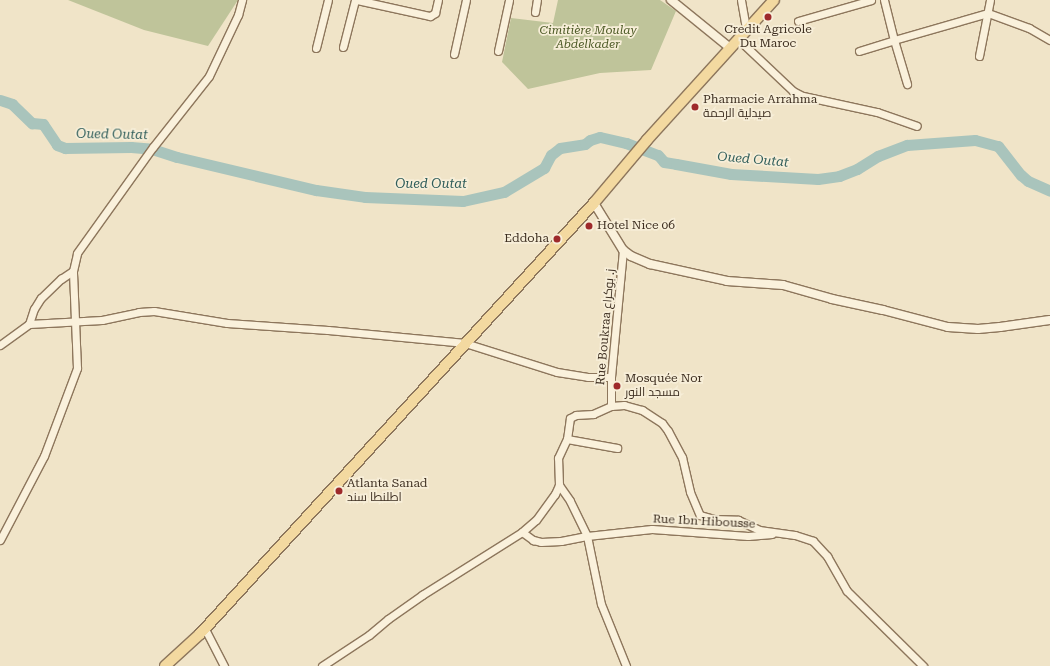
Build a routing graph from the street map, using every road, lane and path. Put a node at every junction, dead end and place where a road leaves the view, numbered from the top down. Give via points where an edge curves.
1 (242, 0) edge
2 (328, 0) edge
3 (356, 0) edge
4 (438, 0) edge
5 (466, 0) edge
6 (509, 0) edge
7 (537, 0) edge
8 (741, 0) edge
9 (774, 0) edge
10 (871, 0) edge
11 (884, 0) edge
12 (990, 0) edge
13 (675, 1) edge
14 (535, 12) dead end
15 (988, 13) junction
16 (798, 21) dead end
17 (746, 29) junction
18 (738, 39) junction
19 (894, 40) junction
20 (1050, 40) edge
21 (343, 47) dead end
22 (316, 48) dead end
23 (730, 48) junction
24 (859, 51) dead end
25 (498, 52) dead end
26 (454, 54) dead end
27 (979, 56) dead end
28 (907, 84) dead end
29 (917, 126) dead end
30 (594, 203) junction
31 (623, 250) junction
32 (73, 271) junction
33 (1050, 320) edge
34 (76, 321) junction
35 (29, 324) junction
36 (465, 343) junction
37 (0, 345) edge
38 (611, 378) junction
39 (611, 406) junction
40 (568, 439) junction
41 (617, 448) dead end
42 (559, 485) junction
43 (522, 532) junction
44 (774, 533) junction
45 (587, 536) junction
46 (0, 540) edge
47 (205, 630) junction
48 (165, 666) edge
49 (224, 666) edge
50 (322, 666) edge
51 (626, 666) edge
52 (923, 666) edge

1 - 32 street via 238,15 209,76 153,147 77,253
2 - 22 street
3 - 4 street via 430,16 435,13
3 - 21 street
5 - 26 street
6 - 25 street
7 - 14 street
8 - 17 street
9 - 17 main road
10 - 16 street
11 - 19 street
12 - 15 street
13 - 23 street
15 - 19 street
15 - 20 street via 1029,28
15 - 27 street
17 - 18 main road
18 - 23 main road
18 - 29 street via 793,91 803,96 877,112
19 - 24 street
19 - 28 street
23 - 30 main road
30 - 31 street
30 - 36 main road
31 - 33 street via 650,264 727,281 783,286 948,327 978,329
31 - 38 street, Rue Boukraa ز. بوكراع
32 - 34 street
32 - 35 street via 41,298
34 - 35 street
34 - 36 street via 102,320 154,311 227,323
34 - 46 street via 77,368 44,456
35 - 37 street
36 - 38 street via 557,372
36 - 47 main road
38 - 39 street, Rue Boukraa ز. بوكراع
39 - 40 street via 593,414 573,416 569,420
39 - 44 street via 633,406 662,423 682,457 690,492 700,515 714,519 738,520 759,530
40 - 41 street
40 - 42 street via 558,458
42 - 43 street via 546,508
42 - 45 street
43 - 45 street, Rue Ibn Hibousse via 541,542
43 - 50 street via 422,595
44 - 45 street, Rue Ibn Hibousse via 748,536 652,529
44 - 52 street via 795,535 813,541 827,556 847,591
45 - 51 street via 601,604
47 - 48 main road
47 - 49 street

